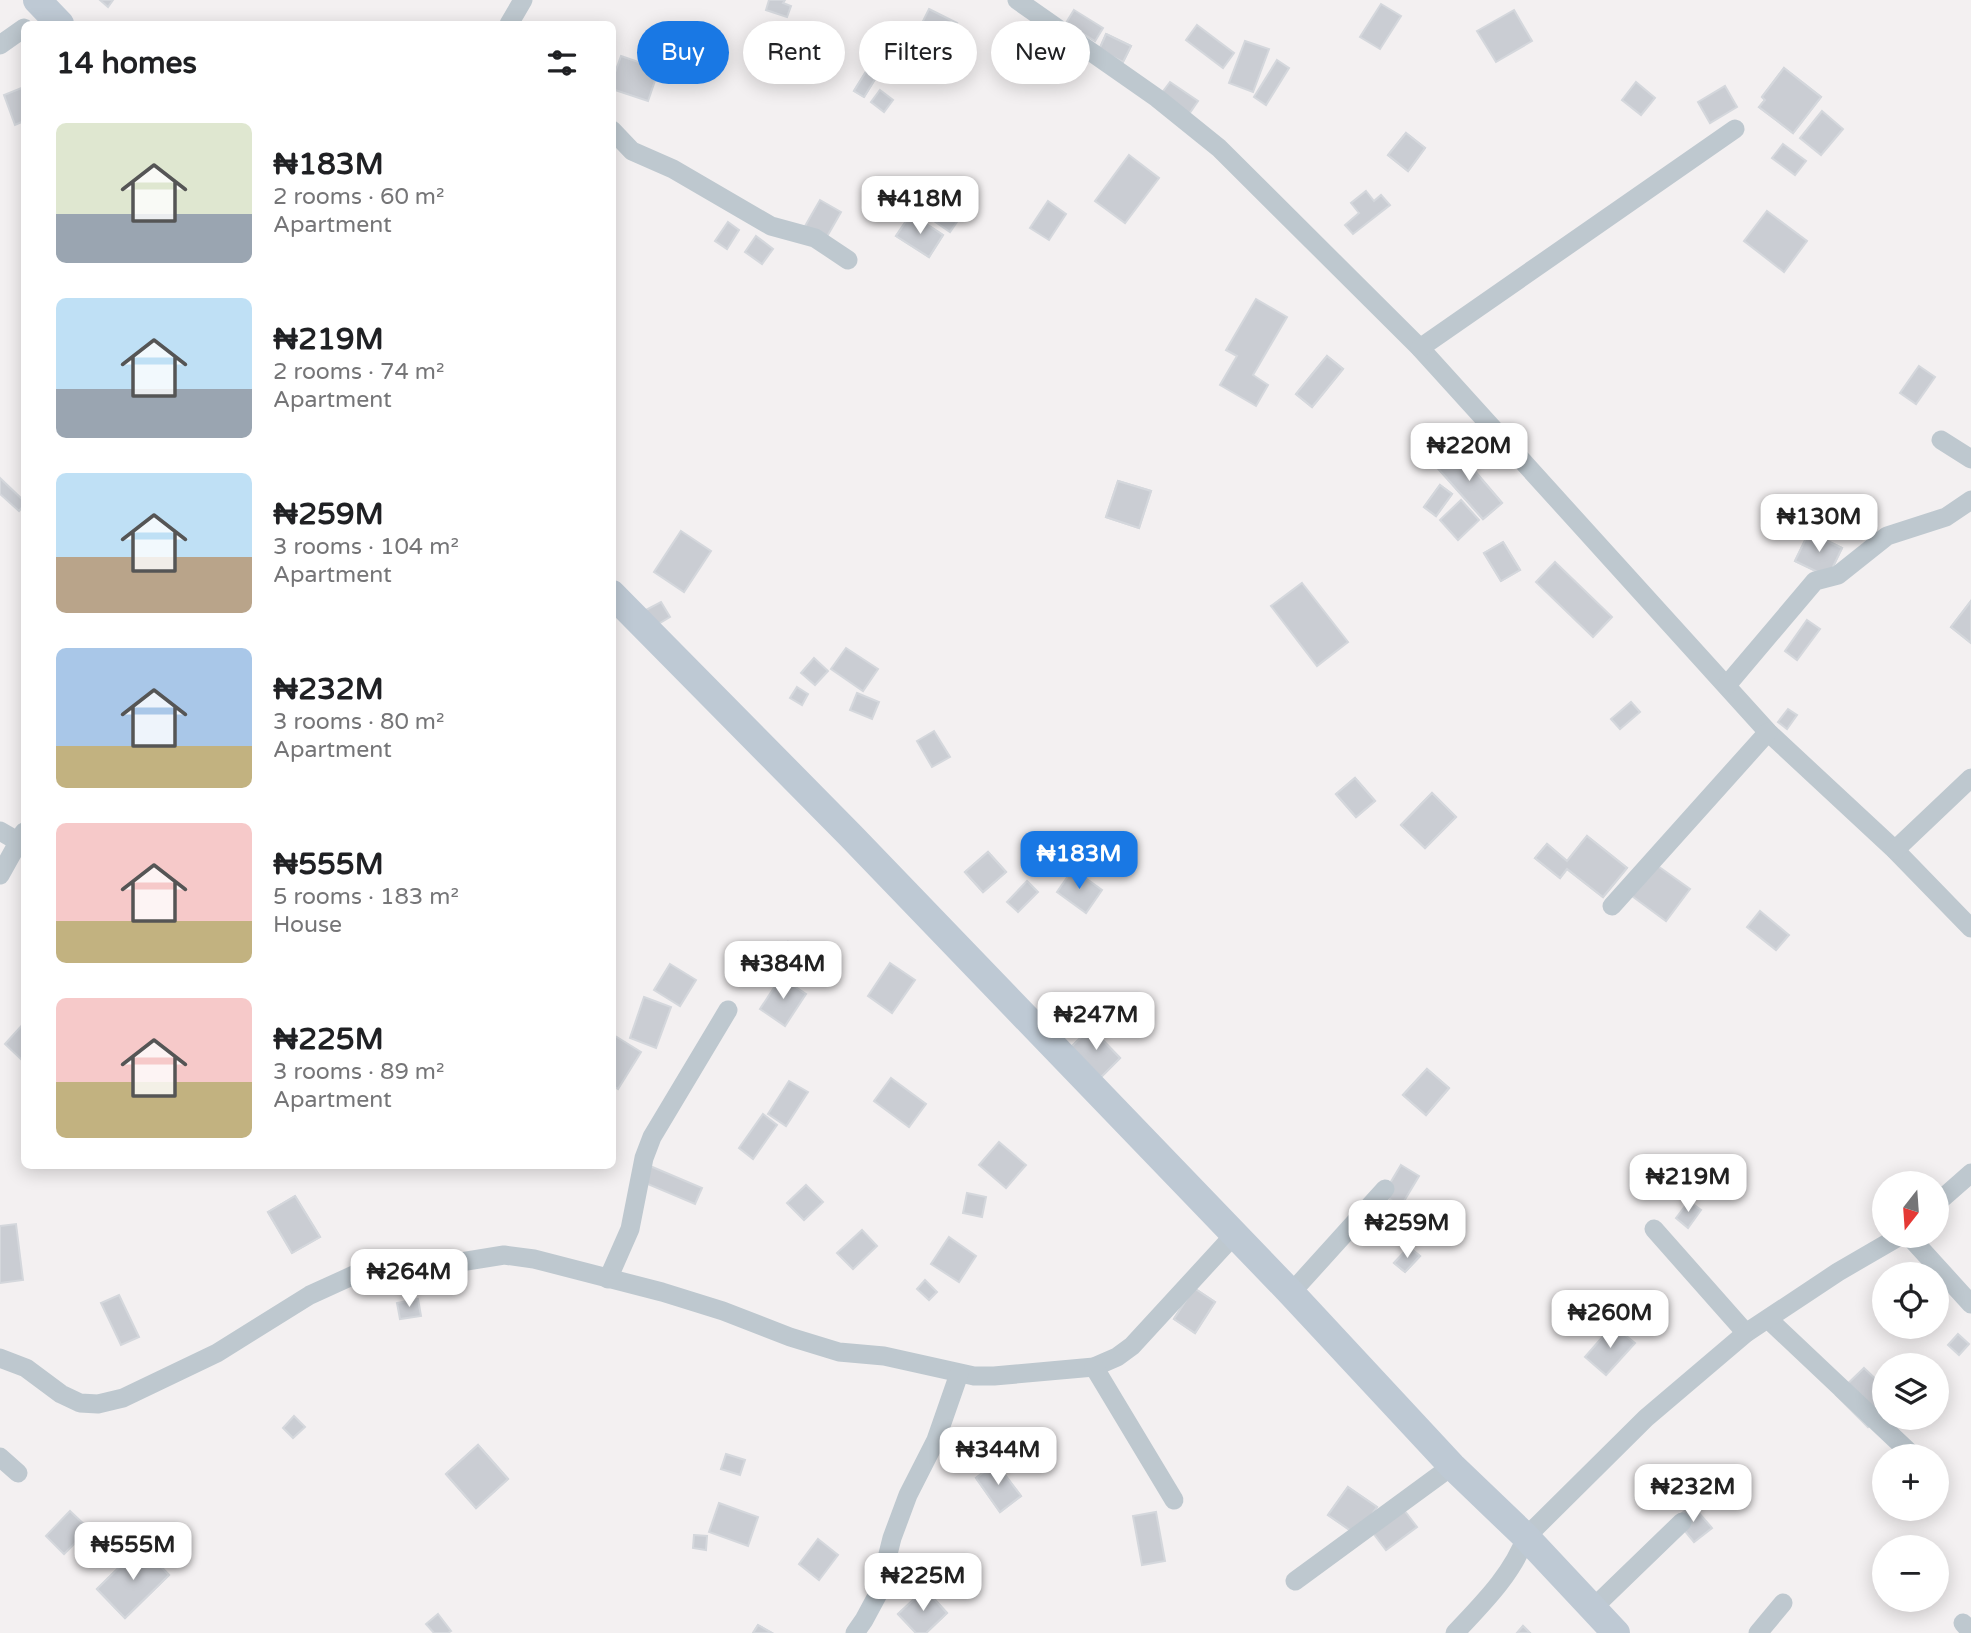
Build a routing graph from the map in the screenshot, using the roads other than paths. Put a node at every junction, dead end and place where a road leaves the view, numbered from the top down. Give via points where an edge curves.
1 (523, 0) edge
2 (1017, 0) edge
3 (511, 21) edge
4 (21, 31) edge
5 (0, 45) edge
6 (1735, 129) dead end
7 (616, 134) edge
8 (848, 260) dead end
9 (1420, 348) junction
10 (1941, 440) dead end
11 (1971, 459) edge
12 (1971, 500) edge
13 (616, 598) edge
14 (1727, 685) junction
15 (1768, 732) junction
16 (1971, 778) edge
17 (0, 831) edge
18 (21, 837) edge
19 (21, 839) edge
20 (1895, 850) junction
21 (0, 875) edge
22 (1612, 905) dead end
23 (1971, 928) edge
24 (728, 1010) dead end
25 (1971, 1172) edge
26 (1385, 1189) dead end
27 (1950, 1191) edge
28 (1654, 1229) dead end
29 (1234, 1235) junction
30 (1879, 1248) edge
31 (1920, 1248) edge
32 (608, 1279) junction
33 (1291, 1293) junction
34 (1971, 1304) edge
35 (1768, 1319) junction
36 (1746, 1333) junction
37 (0, 1358) edge
38 (1094, 1367) junction
39 (960, 1374) junction
40 (1901, 1444) edge
41 (0, 1457) edge
42 (1452, 1466) junction
43 (18, 1473) dead end
44 (1174, 1500) dead end
45 (1682, 1522) dead end
46 (1526, 1537) junction
47 (1295, 1581) dead end
48 (1783, 1603) dead end
49 (1593, 1608) junction
50 (855, 1633) edge
51 (1455, 1633) edge
52 (1616, 1633) edge
53 (1758, 1633) edge

1 - 3 street
2 - 9 street via 1157,98 1219,148
4 - 5 street
6 - 9 street
7 - 8 street via 632,151 673,169 771,226 815,238
9 - 14 street
10 - 11 street
12 - 14 street via 1946,517 1886,536 1838,575 1815,581
13 - 29 street
14 - 15 street
15 - 20 street
15 - 22 street
16 - 20 street
17 - 18 street
19 - 21 street
20 - 23 street
24 - 32 street via 652,1136 630,1229
25 - 27 street
26 - 33 street
28 - 36 street
29 - 33 street
29 - 38 street via 1132,1346
30 - 35 street
31 - 34 street
32 - 37 street via 504,1255 424,1268 378,1268 310,1295 217,1353 123,1398 98,1404 80,1403 26,1368
32 - 39 street via 723,1311 839,1352 884,1356
33 - 42 street
35 - 36 street
35 - 40 street
36 - 46 street via 1646,1418
38 - 39 street via 994,1376
38 - 44 street
39 - 50 street via 936,1440 908,1495 878,1594
41 - 43 street
42 - 46 street
42 - 47 street
45 - 49 street
46 - 49 street
46 - 51 street via 1499,1584
48 - 53 street
49 - 52 street

